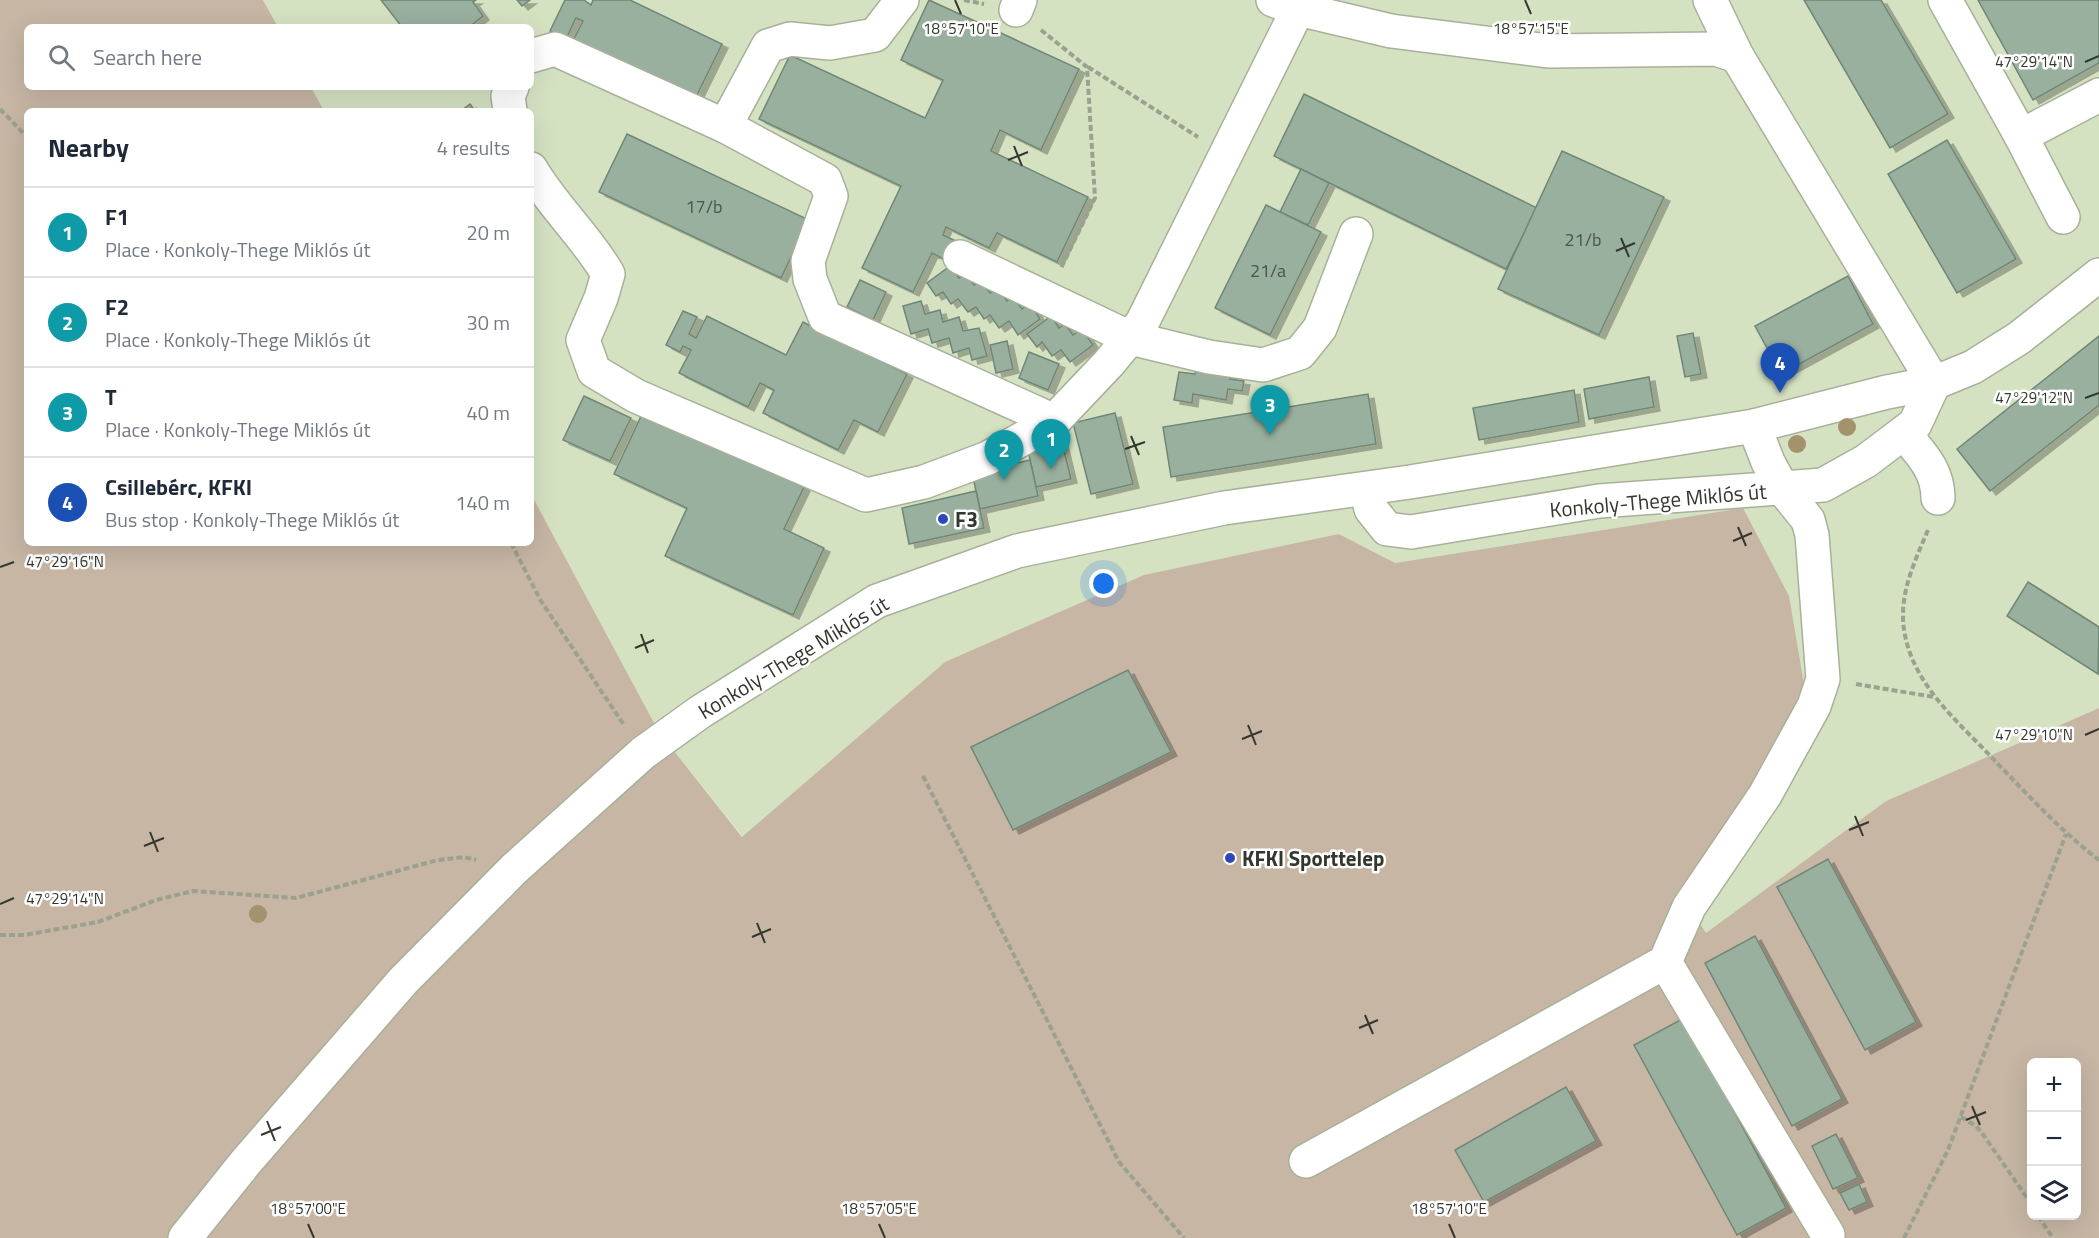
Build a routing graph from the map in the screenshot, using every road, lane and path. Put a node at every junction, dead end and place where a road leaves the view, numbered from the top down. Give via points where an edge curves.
1 (902, 0) edge
2 (964, 0) edge
3 (1710, 0) edge
4 (1945, 0) edge
5 (1018, 5) edge
6 (1285, 5) edge
7 (534, 55) edge
8 (1737, 56) junction
9 (1087, 67) junction
10 (511, 90) edge
11 (2099, 95) edge
12 (510, 108) edge
13 (0, 109) edge
14 (725, 126) junction
15 (24, 134) edge
16 (2021, 136) junction
17 (1226, 154) junction
18 (534, 174) edge
19 (2063, 217) dead end
20 (1356, 234) dead end
21 (960, 258) dead end
22 (2099, 275) edge
23 (1046, 298) junction
24 (1130, 338) junction
25 (1934, 383) junction
26 (1054, 421) junction
27 (1754, 426) junction
28 (1904, 433) junction
29 (1782, 488) junction
30 (1366, 489) junction
31 (1938, 498) joint
32 (513, 546) edge
33 (1823, 679) junction
34 (1935, 697) junction
35 (643, 753) junction
36 (923, 776) dead end
37 (2066, 834) junction
38 (2099, 860) edge
39 (514, 868) junction
40 (0, 934) edge
41 (1665, 962) junction
42 (1961, 1117) junction
43 (1306, 1161) dead end
44 (2027, 1199) edge
45 (2041, 1220) edge
46 (1828, 1235) dead end
47 (185, 1238) edge
48 (1184, 1238) edge
49 (1904, 1238) edge
50 (2053, 1238) edge

1 - 14 street via 875,35 831,43 790,39 768,46
2 - 5 path
3 - 8 street
4 - 16 street
5 - 9 path
6 - 8 street via 1391,31 1548,51 1716,49
6 - 17 street
7 - 14 street via 555,49
8 - 25 street
9 - 17 path
9 - 23 path via 1095,198
10 - 12 street
11 - 16 street
13 - 15 path
14 - 26 street via 825,180 831,195 808,261 810,279 825,317
16 - 19 street
17 - 24 street via 1142,322
18 - 26 street via 608,274 583,340 594,371 636,396 867,495 924,482 988,458
20 - 24 street via 1320,328 1300,353 1263,365
21 - 23 street
22 - 25 street, Konkoly-Thege Miklós út via 2019,338 1972,367
23 - 24 street
24 - 26 street
25 - 27 street, Konkoly-Thege Miklós út
25 - 28 street, Konkoly-Thege Miklós út via 1915,424
27 - 29 street
27 - 30 street, Konkoly-Thege Miklós út
28 - 29 street, Konkoly-Thege Miklós út via 1866,461 1823,485
28 - 31 street via 1933,470
29 - 30 street, Konkoly-Thege Miklós út via 1599,501 1411,532 1387,529 1371,509
29 - 33 street via 1808,520 1812,534
30 - 35 street, Konkoly-Thege Miklós út via 1224,508 1017,552 877,601 700,712
31 - 34 path via 1905,592 1903,611 1905,635 1915,666
32 - 35 path via 541,601
33 - 34 path
33 - 41 street via 1814,706 1766,795 1689,907
34 - 37 path
35 - 39 street, Konkoly-Thege Miklós út
36 - 48 path via 1119,1162
37 - 38 path
37 - 42 path
39 - 40 path via 464,857 438,860 296,898 193,891 98,922 24,935
39 - 47 street, Konkoly-Thege Miklós út via 403,981 244,1163
41 - 43 street
41 - 46 street
42 - 44 path via 1982,1133
42 - 49 path
45 - 50 path

